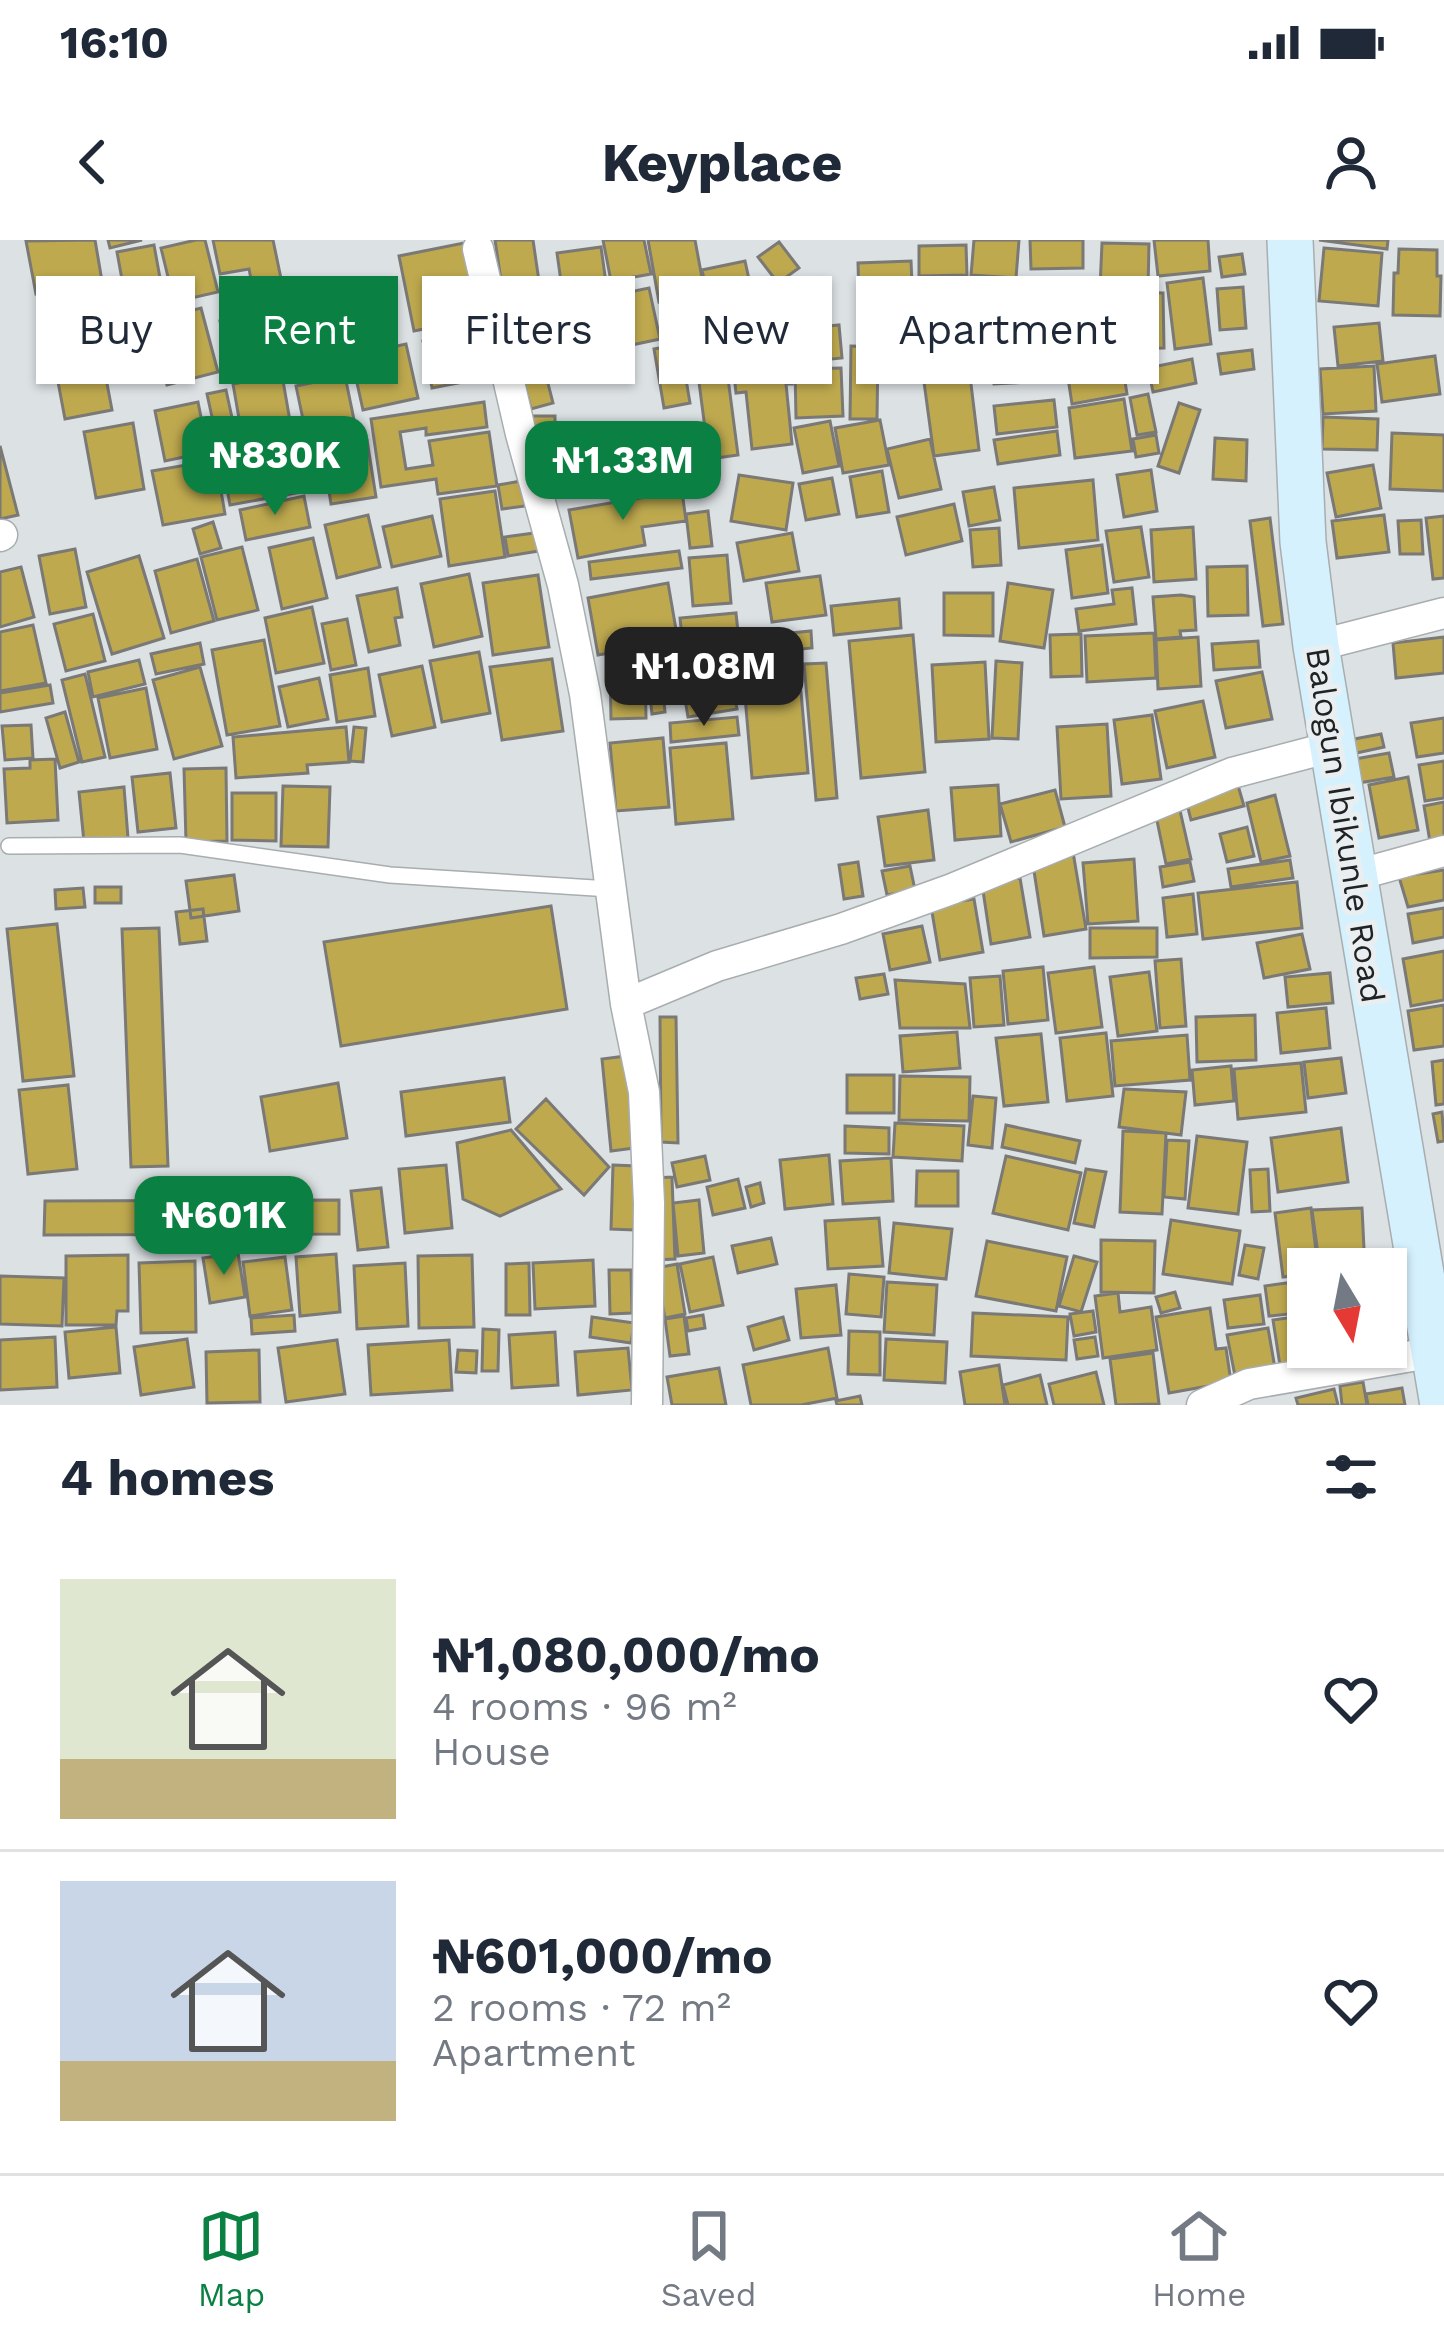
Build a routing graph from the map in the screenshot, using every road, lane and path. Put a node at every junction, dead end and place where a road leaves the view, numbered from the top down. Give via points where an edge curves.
1 (1290, 240) edge
2 (478, 249) dead end
3 (1444, 613) edge
4 (1316, 646) junction
5 (1331, 747) junction
6 (9, 845) dead end
7 (1444, 850) edge
8 (1353, 876) junction
9 (610, 889) junction
10 (626, 1004) junction
11 (1435, 1352) junction
12 (647, 1405) edge
13 (1202, 1405) edge
14 (1443, 1405) edge

1 - 4 street, Balogun Ibikunle Road via 1303,542
2 - 9 street via 572,628
3 - 4 street
4 - 5 street, Balogun Ibikunle Road
5 - 8 street, Balogun Ibikunle Road
5 - 10 street via 1232,772 952,889
6 - 9 lane via 180,845 390,875
7 - 8 street
8 - 11 street, Balogun Ibikunle Road
9 - 10 street
10 - 12 street via 644,1092
11 - 13 street via 1249,1384
11 - 14 street, Balogun Ibikunle Road

